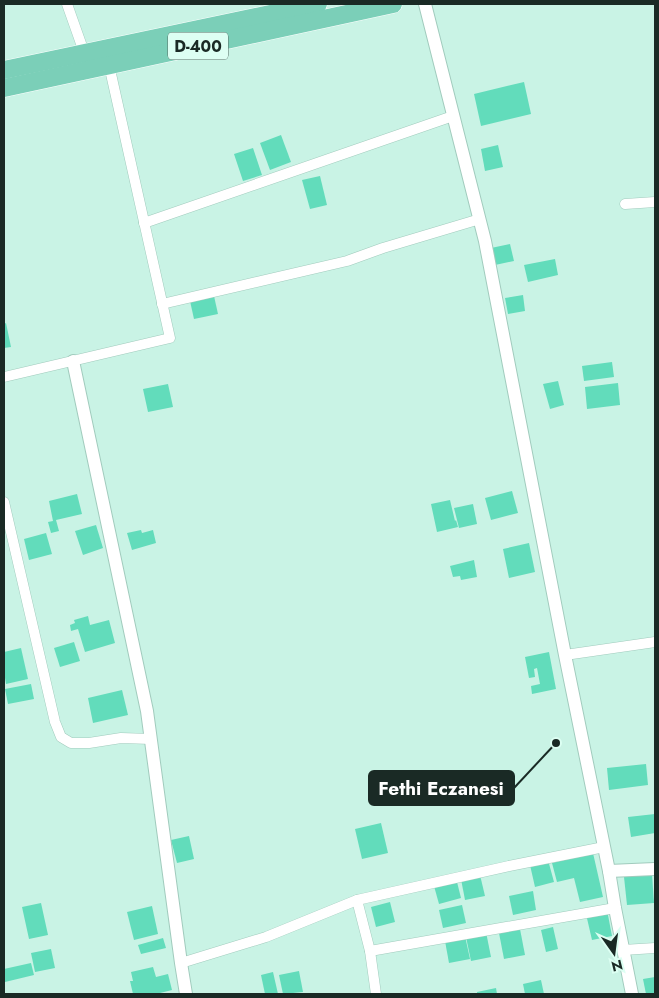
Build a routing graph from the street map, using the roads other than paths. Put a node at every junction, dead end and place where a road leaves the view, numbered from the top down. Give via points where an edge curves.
1 (67, 4) edge
2 (318, 4) edge
3 (392, 4) edge
4 (424, 4) edge
5 (84, 52) junction
6 (109, 65) junction
7 (4, 70) edge
8 (4, 88) edge
9 (453, 116) junction
10 (655, 202) edge
11 (625, 204) dead end
12 (480, 219) junction
13 (144, 223) junction
14 (162, 304) junction
15 (73, 361) junction
16 (4, 377) edge
17 (4, 502) edge
18 (655, 642) edge
19 (565, 655) junction
20 (151, 739) junction
21 (604, 847) junction
22 (655, 869) edge
23 (610, 872) junction
24 (357, 900) junction
25 (615, 908) junction
26 (655, 948) edge
27 (623, 950) junction
28 (370, 951) junction
29 (181, 963) junction
30 (186, 994) edge
31 (376, 994) edge
32 (632, 994) edge

1 - 5 street
2 - 5 highway, D-400
3 - 6 highway, D-400
4 - 9 street
5 - 7 highway, D-400
6 - 8 highway, D-400
6 - 13 street
9 - 12 street
9 - 13 street
10 - 11 street
12 - 14 street via 348,262
12 - 19 street
13 - 14 street
14 - 15 street via 170,338
15 - 16 street
15 - 20 street via 148,711
17 - 20 street via 61,737 71,743
18 - 19 street
19 - 21 street
20 - 29 street
21 - 23 street
21 - 24 street
22 - 23 street
23 - 25 street
24 - 28 street
24 - 29 street via 266,937
25 - 27 street
25 - 28 street
26 - 27 street
27 - 32 street
28 - 31 street
29 - 30 street

